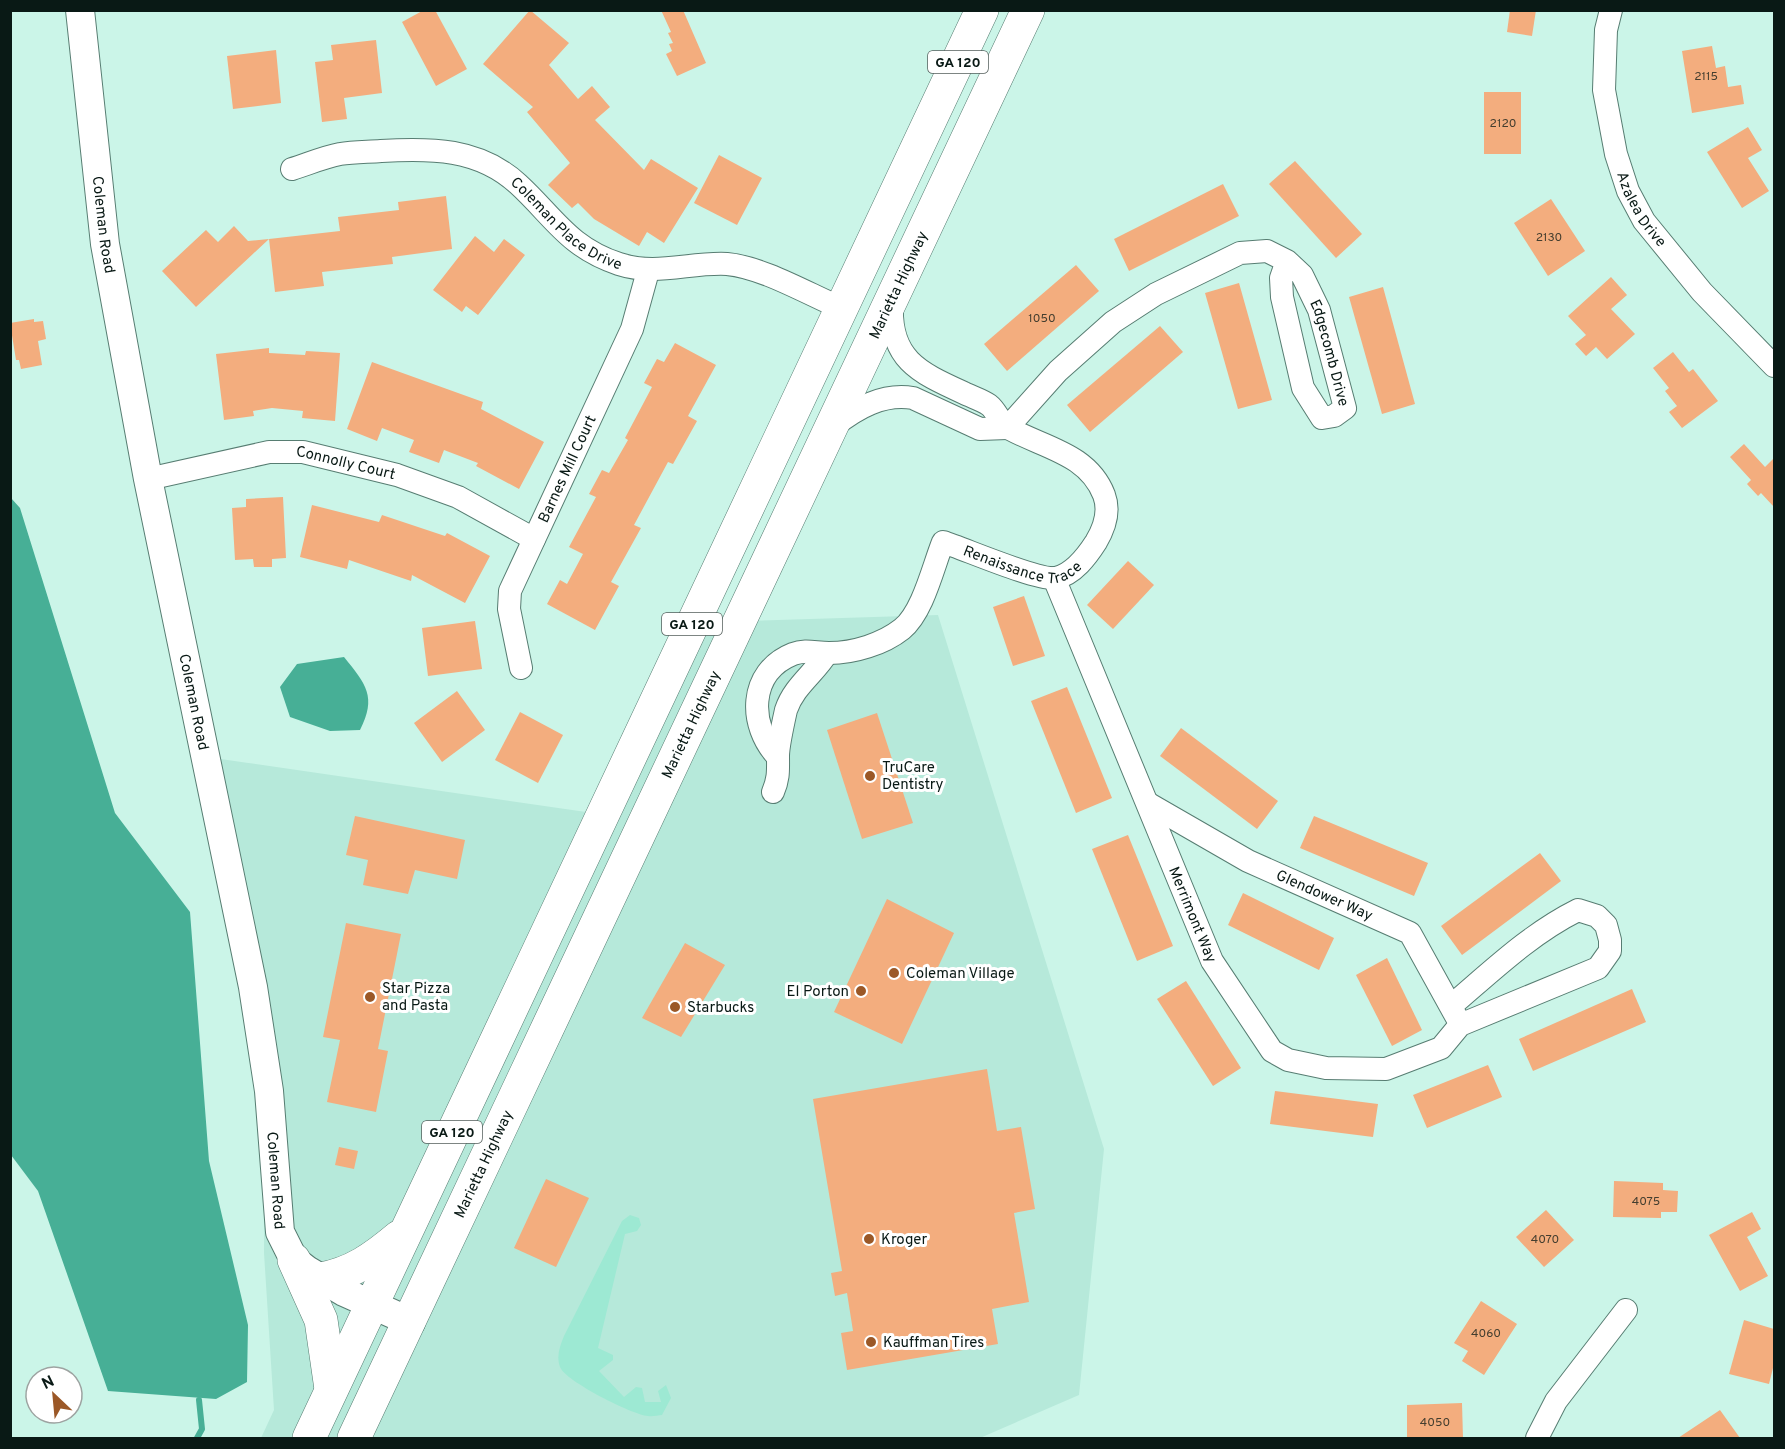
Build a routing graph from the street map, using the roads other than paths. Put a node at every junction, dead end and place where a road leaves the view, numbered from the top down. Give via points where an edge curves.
1 (80, 10) edge
2 (982, 10) edge
3 (1028, 10) edge
4 (1611, 10) edge
5 (292, 169) dead end
6 (1287, 261) junction
7 (648, 271) junction
8 (892, 301) junction
9 (841, 308) junction
10 (1774, 366) edge
11 (834, 426) junction
12 (1007, 428) junction
13 (148, 479) junction
14 (534, 539) junction
15 (1054, 578) junction
16 (827, 653) junction
17 (521, 668) dead end
18 (778, 757) junction
19 (773, 792) dead end
20 (1149, 804) junction
21 (1456, 1015) junction
22 (405, 1232) junction
23 (294, 1260) junction
24 (321, 1279) junction
25 (370, 1305) junction
26 (1626, 1310) dead end
27 (411, 1322) junction
28 (332, 1389) junction
29 (309, 1438) edge
30 (354, 1438) edge
31 (1537, 1438) edge

1 - 13 street, Coleman Road via 105,244
2 - 9 highway, GA 120
3 - 8 highway, Marietta Highway / GA 120
4 - 10 street, Azalea Drive via 1606,30 1604,90 1628,192 1644,221 1702,292
5 - 7 street, Coleman Place Drive via 340,154 406,150 435,149 476,158 516,182 576,243 619,264
6 - 6 street, Edgecomb Drive via 1302,275 1319,310 1345,408 1334,416 1322,418 1303,388 1282,297 1281,278
6 - 12 street via 1267,251 1240,253 1156,294 1113,322 1058,371
7 - 9 street, Coleman Place Drive via 728,264
7 - 14 street, Barnes Mill Court via 632,328
8 - 11 highway, Marietta Highway / GA 120
8 - 12 street, Renaissance Trace via 895,337 908,361 926,376 989,405
9 - 22 highway, GA 120
11 - 12 street, Renaissance Trace via 868,404 904,396 980,429
11 - 27 highway, Marietta Highway / GA 120
12 - 15 street, Renaissance Trace via 1076,459 1096,478 1106,499 1106,520 1092,548 1066,574
13 - 14 street, Connolly Court via 269,452 303,452 397,475 458,497
13 - 23 street, Coleman Road via 253,987 270,1091 280,1232
14 - 17 street, Barnes Mill Court via 510,591 509,609
15 - 16 street, Renaissance Trace via 943,542 919,607 905,627 879,642
15 - 20 street, Merrimont Way
16 - 18 street via 790,699
16 - 18 street, Renaissance Trace via 809,650 791,655 775,666 759,689 756,716 765,742
18 - 19 street via 780,773
20 - 21 street, Glendower Way via 1248,861 1410,933
20 - 21 street, Merrimont Way via 1212,961 1272,1051 1288,1060 1326,1068 1386,1069 1441,1048
21 - 21 street, Merrimont Way via 1527,940 1568,915 1578,910 1597,916 1606,925 1610,951 1598,968
22 - 24 highway via 361,1266
22 - 25 highway, GA 120
23 - 24 street, Coleman Road
23 - 28 highway via 321,1320
24 - 25 street, Coleman Road
25 - 27 street, Coleman Road
25 - 28 highway, GA 120
26 - 31 street via 1556,1401
27 - 30 highway, Marietta Highway / GA 120
28 - 29 highway, GA 120

